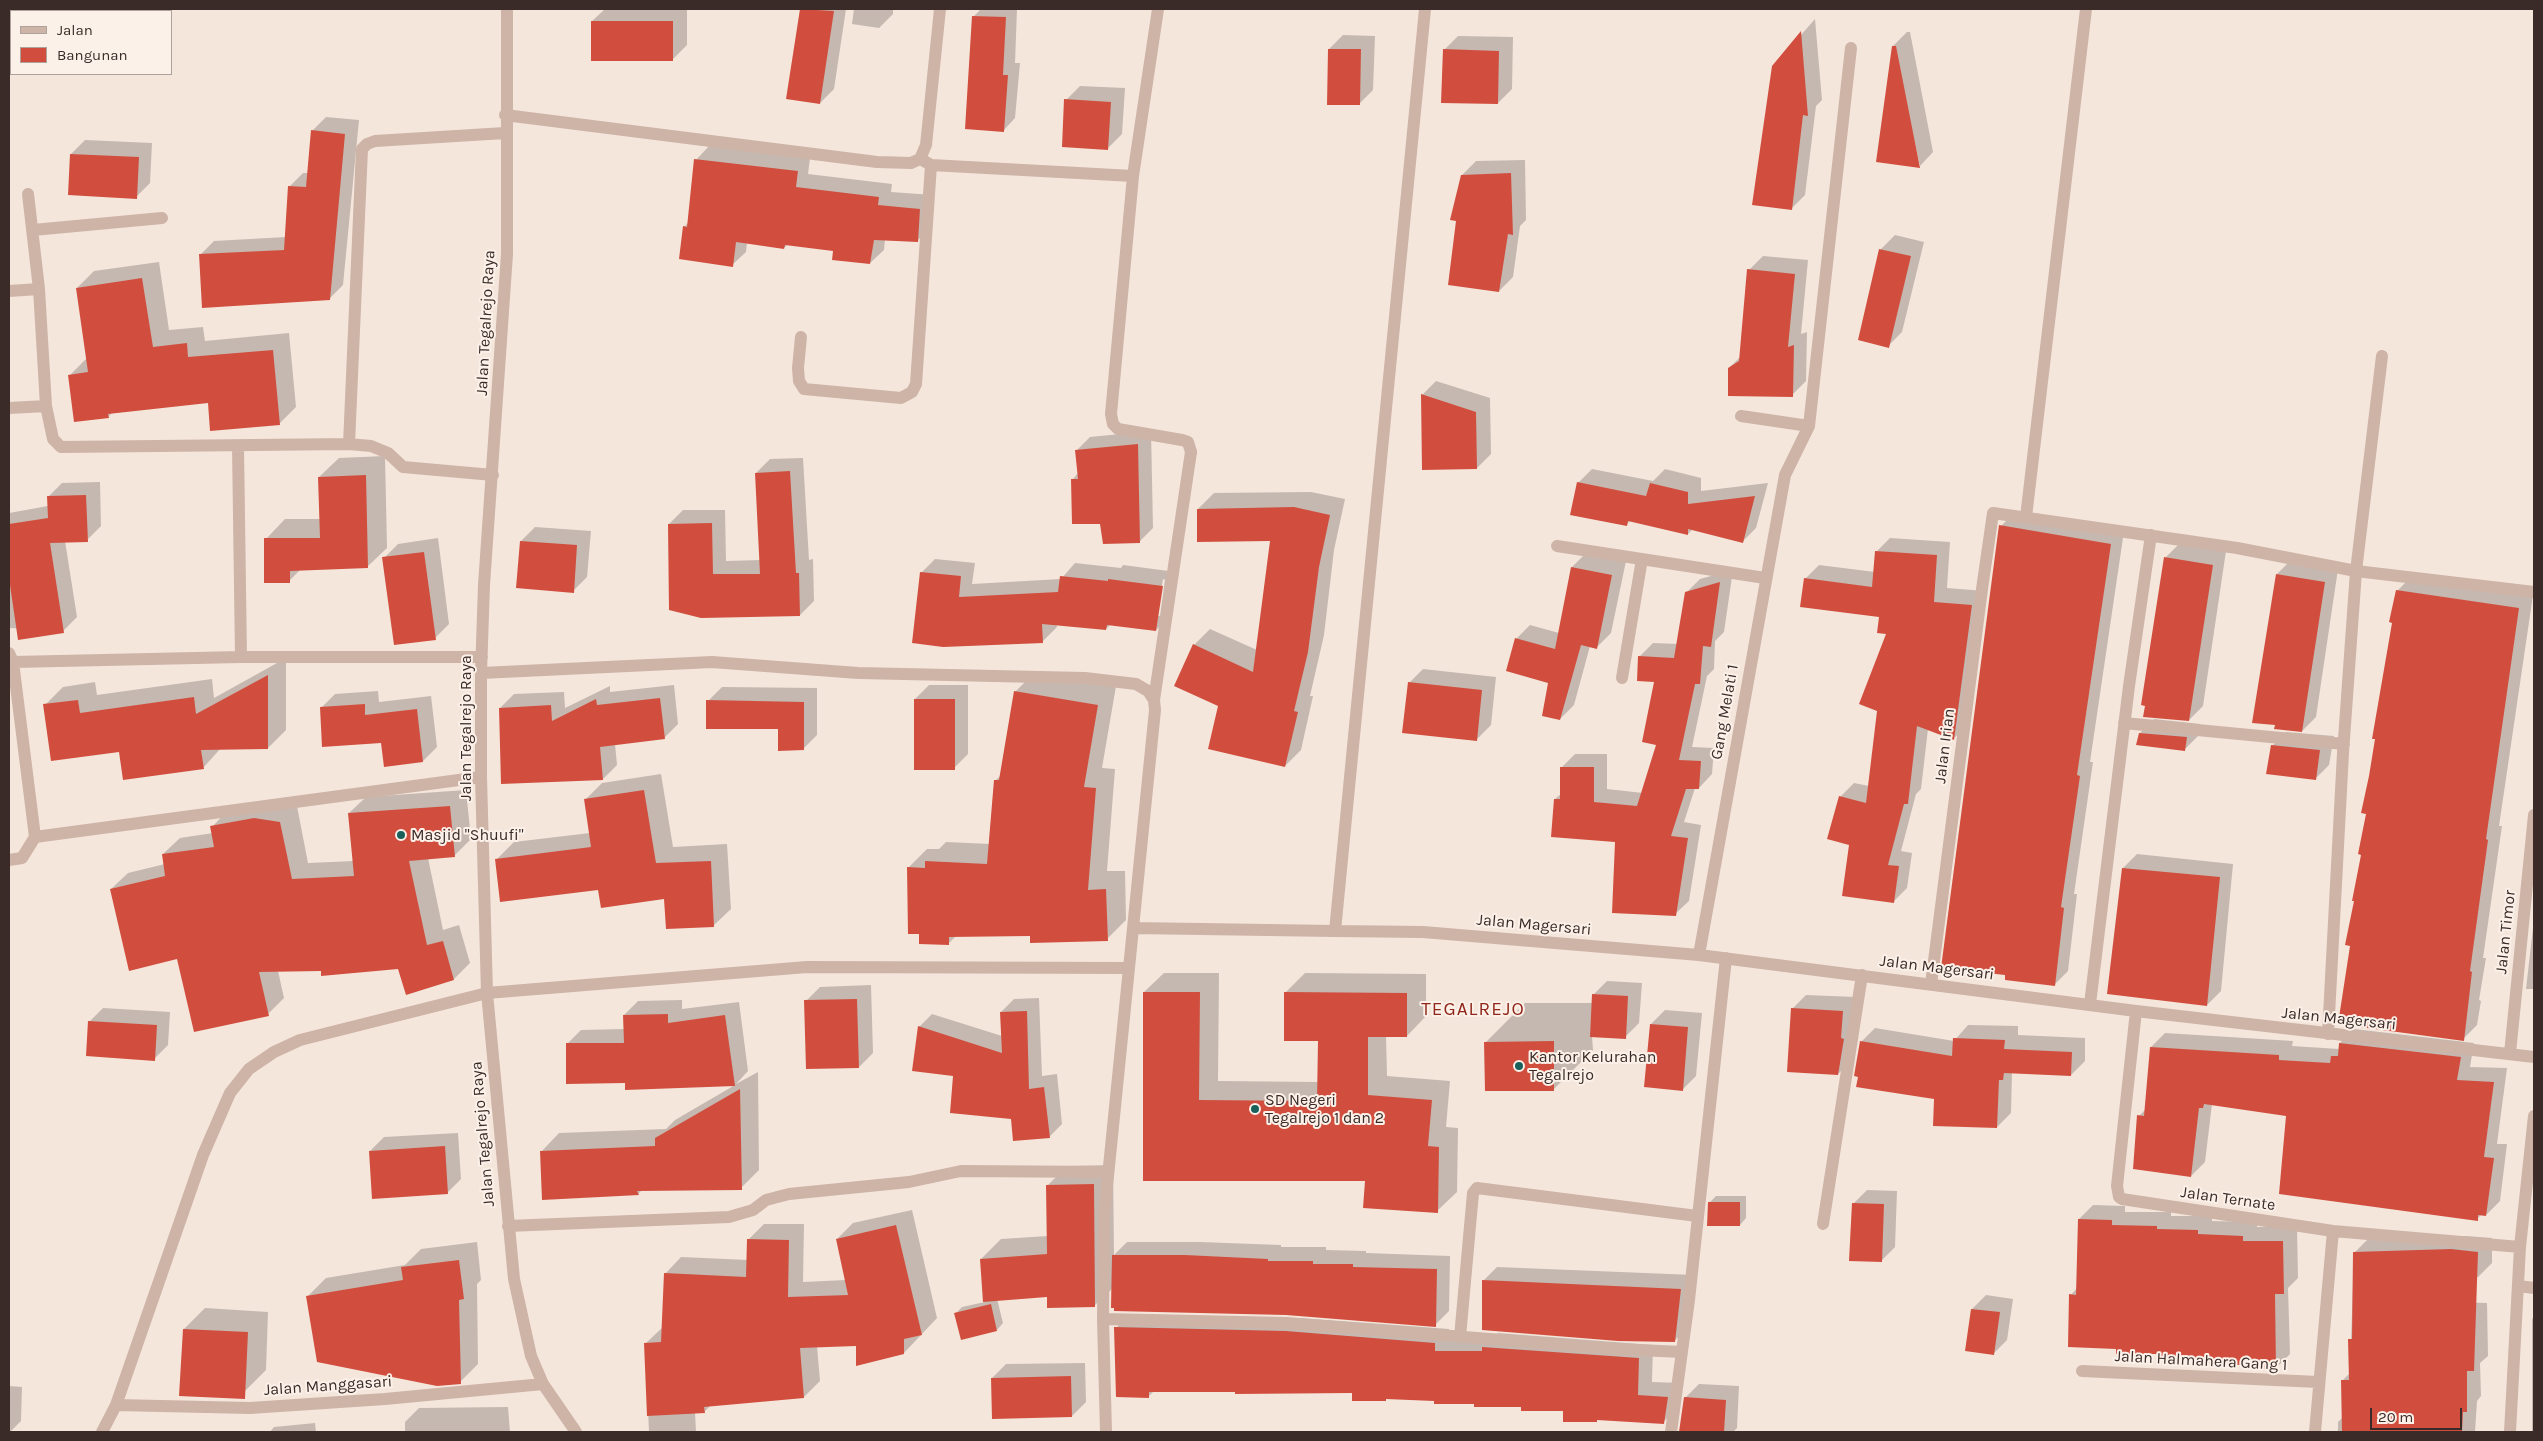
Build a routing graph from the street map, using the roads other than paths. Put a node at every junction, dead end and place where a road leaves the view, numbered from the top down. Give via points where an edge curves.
1 (506, 9) edge
2 (940, 9) edge
3 (1158, 9) edge
4 (1425, 9) edge
5 (2086, 9) edge
6 (1851, 48) dead end
7 (505, 115) junction
8 (506, 134) junction
9 (925, 162) junction
10 (1133, 176) junction
11 (28, 194) dead end
12 (162, 218) dead end
13 (33, 230) junction
14 (39, 289) junction
15 (9, 291) edge
16 (801, 337) dead end
17 (2382, 356) dead end
18 (46, 406) junction
19 (9, 408) edge
20 (1741, 416) dead end
21 (1809, 426) junction
22 (350, 444) junction
23 (238, 446) junction
24 (493, 475) junction
25 (2026, 517) junction
26 (2151, 535) junction
27 (1557, 546) dead end
28 (1642, 559) junction
29 (2356, 571) junction
30 (1765, 578) junction
31 (2534, 592) edge
32 (241, 657) junction
33 (482, 657) junction
34 (11, 658) edge
35 (481, 673) junction
36 (1622, 678) dead end
37 (1154, 700) junction
38 (2124, 723) junction
39 (2344, 744) junction
40 (481, 777) junction
41 (2534, 815) edge
42 (35, 837) junction
43 (9, 860) edge
44 (1133, 928) junction
45 (1335, 931) junction
46 (1699, 955) junction
47 (1726, 958) junction
48 (1129, 968) junction
49 (1862, 975) junction
50 (1931, 984) junction
51 (487, 993) junction
52 (2090, 1004) junction
53 (2136, 1011) junction
54 (2328, 1034) junction
55 (2510, 1053) junction
56 (2534, 1057) edge
57 (2534, 1116) edge
58 (1108, 1172) junction
59 (1697, 1216) junction
60 (1823, 1224) dead end
61 (508, 1226) junction
62 (2333, 1231) junction
63 (2520, 1247) junction
64 (2519, 1286) junction
65 (2534, 1288) edge
66 (1103, 1319) junction
67 (1460, 1338) junction
68 (1682, 1352) junction
69 (2082, 1372) dead end
70 (2318, 1382) junction
71 (542, 1384) junction
72 (116, 1405) junction
73 (102, 1432) edge
74 (576, 1432) edge
75 (1106, 1432) edge
76 (1671, 1432) edge
77 (2315, 1432) edge
78 (2510, 1432) edge

1 - 7 street, Jalan Tegalrejo Raya
2 - 9 street
3 - 10 street
4 - 45 street
5 - 25 street
6 - 21 street, Gang Melati 1
7 - 8 street, Jalan Tegalrejo Raya
7 - 9 street via 877,162
8 - 22 street via 375,141 362,149
8 - 24 street, Jalan Tegalrejo Raya via 507,254
9 - 10 street
9 - 16 street via 916,384 912,392 901,398 804,388 799,381 798,368
10 - 37 street via 1111,414 1113,424 1118,429 1188,442 1191,452
11 - 13 street
12 - 13 street
13 - 14 street
14 - 15 street
14 - 18 street
17 - 29 street
18 - 19 street
18 - 23 street via 53,439 61,447
20 - 21 street
21 - 30 street, Gang Melati 1 via 1785,475
22 - 23 street
22 - 24 street via 371,446 388,453 403,467
23 - 32 street
24 - 33 street, Jalan Tegalrejo Raya
25 - 26 street
25 - 50 street, Jalan Irian via 1993,513
26 - 29 street
26 - 38 street
27 - 28 street
28 - 30 street
28 - 36 street
29 - 31 street
29 - 39 street
30 - 46 street, Gang Melati 1
32 - 33 street
32 - 34 street
33 - 35 street, Jalan Tegalrejo Raya
34 - 42 street
35 - 37 street via 712,662 858,673 1085,678 1136,684 1148,691
35 - 40 street, Jalan Tegalrejo Raya
37 - 44 street
38 - 39 street
38 - 52 street
39 - 54 street
40 - 42 street
40 - 51 street, Jalan Tegalrejo Raya
41 - 55 street, Jalan Timor
42 - 43 street via 22,858
44 - 45 street, Jalan Magersari
44 - 48 street
45 - 46 street, Jalan Magersari via 1422,932
46 - 47 street, Jalan Magersari
47 - 49 street, Jalan Magersari
47 - 59 street
48 - 51 street via 807,967
48 - 58 street
49 - 50 street, Jalan Magersari
49 - 60 street
50 - 52 street, Jalan Magersari
51 - 61 street, Jalan Tegalrejo Raya
51 - 72 street via 300,1040 249,1069 230,1093 203,1155
52 - 53 street, Jalan Magersari
53 - 54 street, Jalan Magersari
53 - 62 street, Jalan Ternate via 2117,1186 2119,1197 2127,1201
54 - 55 street, Jalan Magersari
55 - 56 street, Jalan Magersari
57 - 63 street
58 - 61 street via 961,1171 909,1182 789,1194 766,1200 753,1210 728,1217
58 - 66 street via 1104,1216
59 - 67 street via 1477,1188 1473,1193
59 - 68 street
61 - 71 street, Jalan Tegalrejo Raya via 514,1279 531,1356
62 - 63 street, Jalan Ternate
62 - 70 street
63 - 64 street
64 - 65 street
64 - 78 street
66 - 67 street via 1286,1323
66 - 75 street
67 - 68 street
68 - 76 street
69 - 70 street, Jalan Halmahera Gang 1
70 - 77 street
71 - 72 street, Jalan Manggasari via 250,1408
71 - 74 street, Jalan Tegalrejo Raya
72 - 73 street

